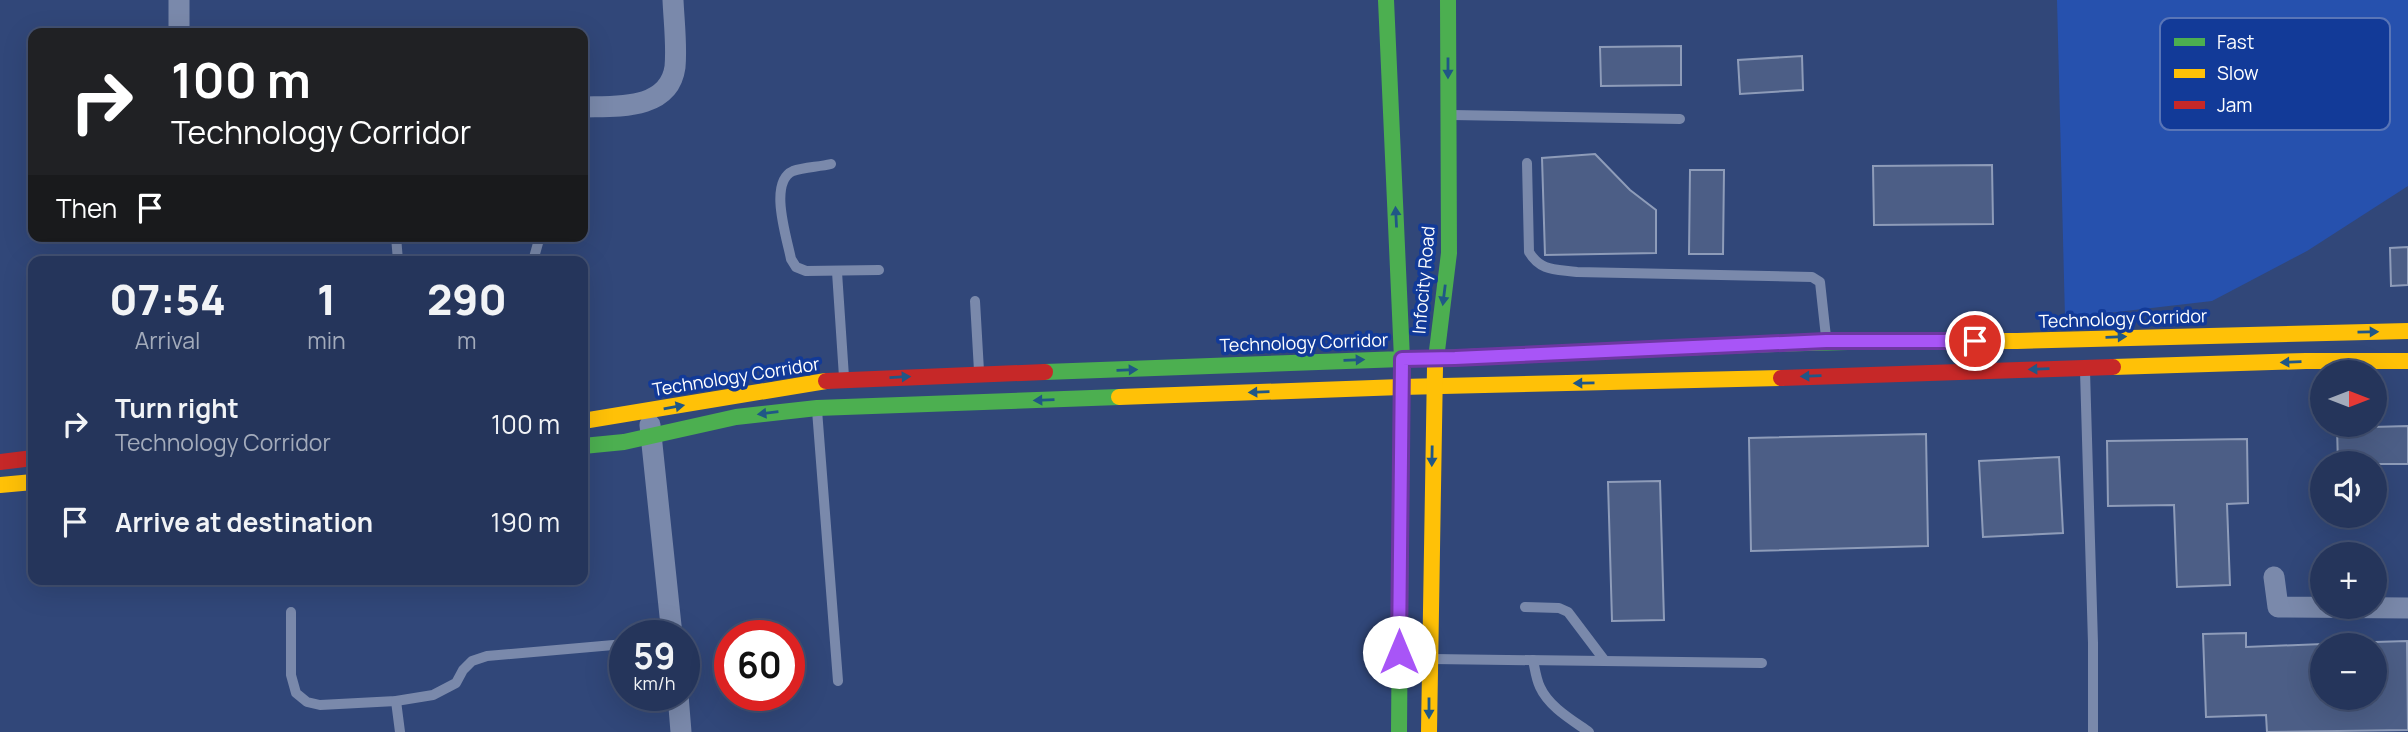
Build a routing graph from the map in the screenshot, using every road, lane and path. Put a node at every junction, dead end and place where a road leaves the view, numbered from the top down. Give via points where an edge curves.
1 (179, 0) edge
2 (673, 0) edge
3 (1386, 0) edge
4 (1448, 0) edge
5 (179, 28) edge
6 (588, 107) edge
7 (1449, 115) junction
8 (1680, 119) dead end
9 (1527, 163) dead end
10 (831, 164) dead end
11 (880, 270) dead end
12 (837, 272) junction
13 (975, 301) dead end
14 (2408, 331) edge
15 (1826, 341) junction
16 (1402, 359) junction
17 (1436, 359) junction
18 (2408, 361) edge
19 (2085, 367) junction
20 (979, 374) junction
21 (844, 381) junction
22 (1401, 387) junction
23 (1433, 387) junction
24 (817, 408) junction
25 (648, 411) junction
26 (588, 420) edge
27 (651, 436) junction
28 (588, 446) edge
29 (28, 459) edge
30 (0, 462) edge
31 (28, 482) edge
32 (0, 485) edge
33 (2274, 577) dead end
34 (1525, 607) dead end
35 (2408, 608) edge
36 (291, 612) dead end
37 (671, 620) edge
38 (609, 645) edge
39 (1429, 659) junction
40 (1533, 660) junction
41 (1605, 661) junction
42 (1762, 663) dead end
43 (838, 681) dead end
44 (396, 701) junction
45 (679, 711) edge
46 (400, 732) edge
47 (681, 732) edge
48 (1399, 732) edge
49 (1429, 732) edge
50 (1589, 732) edge
51 (2093, 732) edge

1 - 5 street
2 - 6 street via 675,68 668,86 651,100
16 -> 3 main road, Infocity Road
4 -> 7 main road, Infocity Road
7 - 8 lane
7 -> 17 main road, Infocity Road via 1449,253
9 - 15 lane via 1529,252 1535,262 1577,272 1812,276 1820,282
10 - 12 lane via 792,172 780,188 780,201 790,259 796,267
11 - 12 lane
12 - 21 lane
13 - 20 lane
15 -> 14 main road, Technology Corridor
15 - 17 main road, Technology Corridor
16 - 17 main road, Technology Corridor
20 -> 16 main road, Technology Corridor
16 - 22 main road, Infocity Road
17 - 23 main road, Infocity Road
18 -> 19 main road
19 -> 23 main road
19 - 51 lane
21 -> 20 main road, Technology Corridor
25 -> 21 main road, Technology Corridor
22 - 23 main road
22 -> 24 main road
22 - 48 main road, Infocity Road
23 -> 39 main road, Infocity Road
24 -> 27 main road via 736,417
24 - 43 lane
25 - 26 main road, Technology Corridor
25 - 27 street
27 - 28 main road
27 - 37 street
29 - 30 main road
31 - 32 main road
33 - 35 street via 2278,607
34 - 41 lane via 1569,612
36 - 44 lane via 291,675 296,693 320,705
38 - 44 lane via 487,656 472,661 456,683 433,695
39 - 40 lane
39 -> 49 main road, Infocity Road
40 - 41 lane
40 - 50 lane via 1545,696
41 - 42 lane
44 - 46 lane
45 - 47 street

